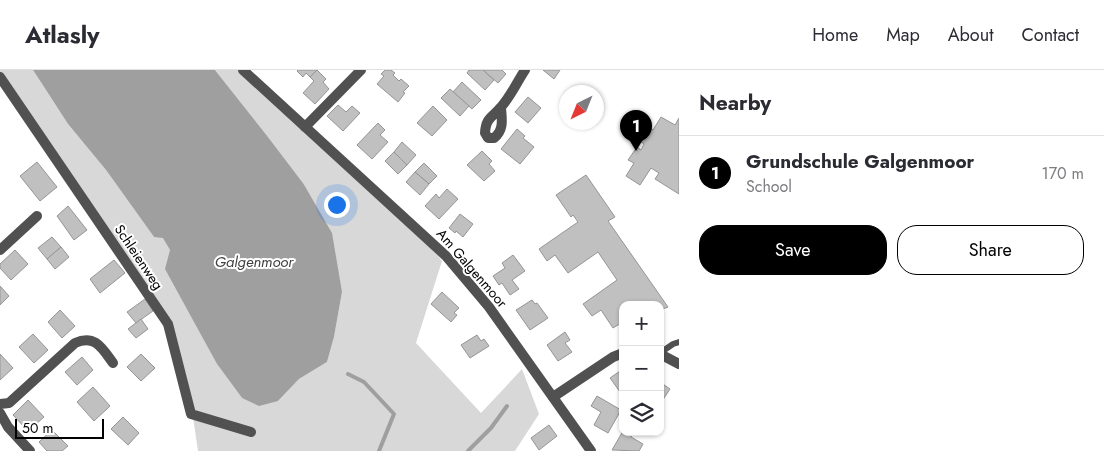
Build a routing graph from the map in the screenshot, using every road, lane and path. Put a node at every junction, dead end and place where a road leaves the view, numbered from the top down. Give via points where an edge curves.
1 (243, 70) edge
2 (361, 70) edge
3 (525, 70) edge
4 (0, 77) edge
5 (501, 108) dead end
6 (305, 127) junction
7 (37, 216) dead end
8 (0, 250) edge
9 (679, 342) edge
10 (664, 351) edge
11 (619, 356) edge
12 (664, 356) edge
13 (113, 363) dead end
14 (679, 364) edge
15 (553, 397) junction
16 (0, 404) edge
17 (0, 413) edge
18 (251, 432) dead end
19 (30, 451) edge
20 (591, 451) edge

1 - 6 street, Am Galgenmoor
2 - 6 street
3 - 5 street
4 - 18 street, Schleienweg via 168,324 191,414
6 - 15 street, Am Galgenmoor via 446,256 488,307
7 - 8 street
9 - 10 lane
11 - 15 street
12 - 14 street
13 - 16 street via 97,342 84,339 9,403
15 - 20 street, Am Galgenmoor
17 - 19 street

